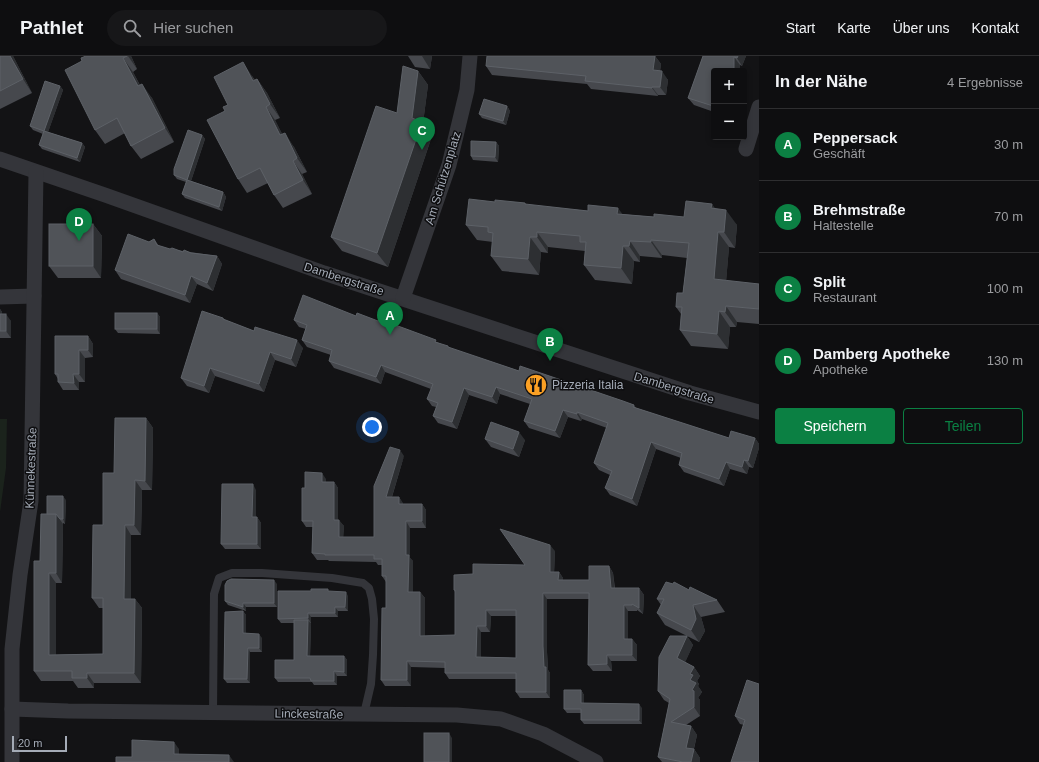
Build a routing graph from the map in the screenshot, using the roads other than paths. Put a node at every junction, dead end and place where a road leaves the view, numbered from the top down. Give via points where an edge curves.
1 (470, 56) edge
2 (759, 107) edge
3 (746, 149) dead end
4 (0, 159) edge
5 (36, 172) junction
6 (34, 296) junction
7 (0, 297) edge
8 (403, 298) junction
9 (759, 412) edge
10 (12, 709) junction
11 (213, 713) junction
12 (364, 714) junction
13 (12, 762) edge
14 (596, 762) edge

1 - 8 street, Am Schützenplatz via 467,90 449,165
2 - 3 street
4 - 5 street, Dambergstraße
5 - 6 street, Künnekestraße
5 - 8 street, Dambergstraße
6 - 7 street
6 - 10 street, Künnekestraße via 31,502 12,649
8 - 9 street, Dambergstraße via 690,394
10 - 11 street, Linckestraße
10 - 13 street, Künnekestraße
11 - 12 street, Linckestraße
11 - 12 lane via 214,594 220,578 232,573 262,573 350,580 363,583 369,588 374,619 373,655 371,684
12 - 14 street, Linckestraße via 457,715 501,719 543,734

